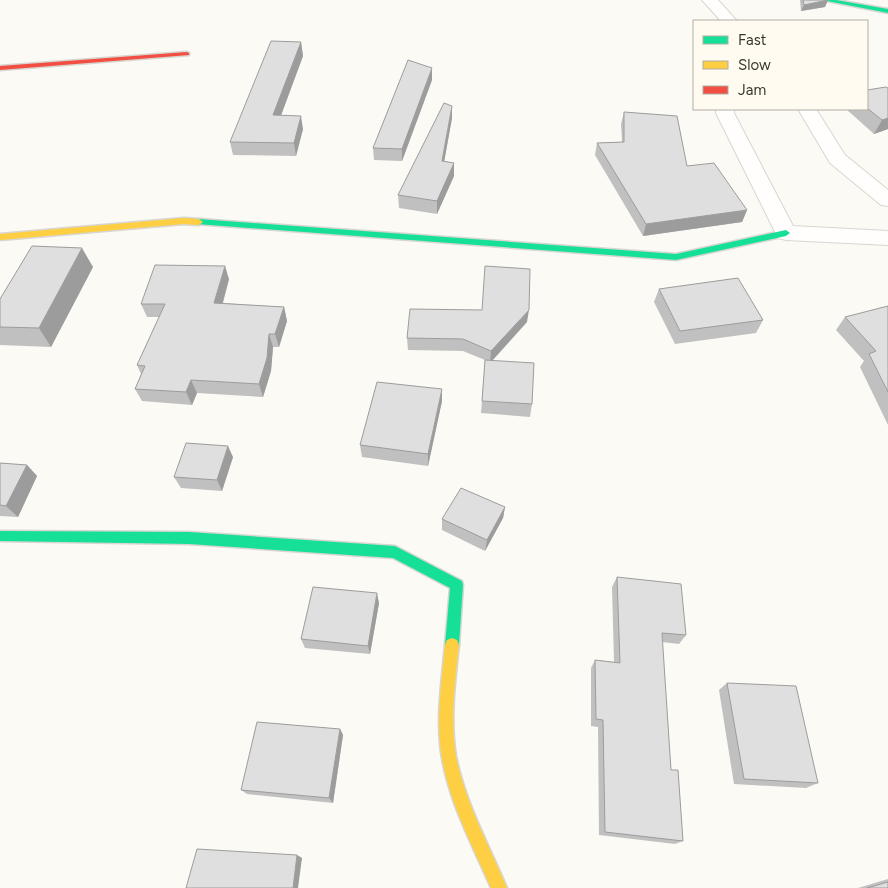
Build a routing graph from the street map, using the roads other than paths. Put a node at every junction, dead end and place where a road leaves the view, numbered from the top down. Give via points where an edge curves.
1 (710, 0) edge
2 (826, 0) edge
3 (888, 11) edge
4 (728, 20) edge
5 (187, 54) dead end
6 (0, 68) edge
7 (725, 110) edge
8 (808, 110) edge
9 (888, 200) edge
10 (786, 233) junction
11 (0, 237) edge
12 (888, 238) edge
13 (0, 536) edge
14 (499, 888) edge

1 - 4 street
2 - 3 street
5 - 6 street
7 - 10 street
8 - 9 street via 837,159
10 - 11 street via 676,257 184,221
10 - 12 street
13 - 14 street via 189,538 395,552 457,585 447,704 449,755 466,811

